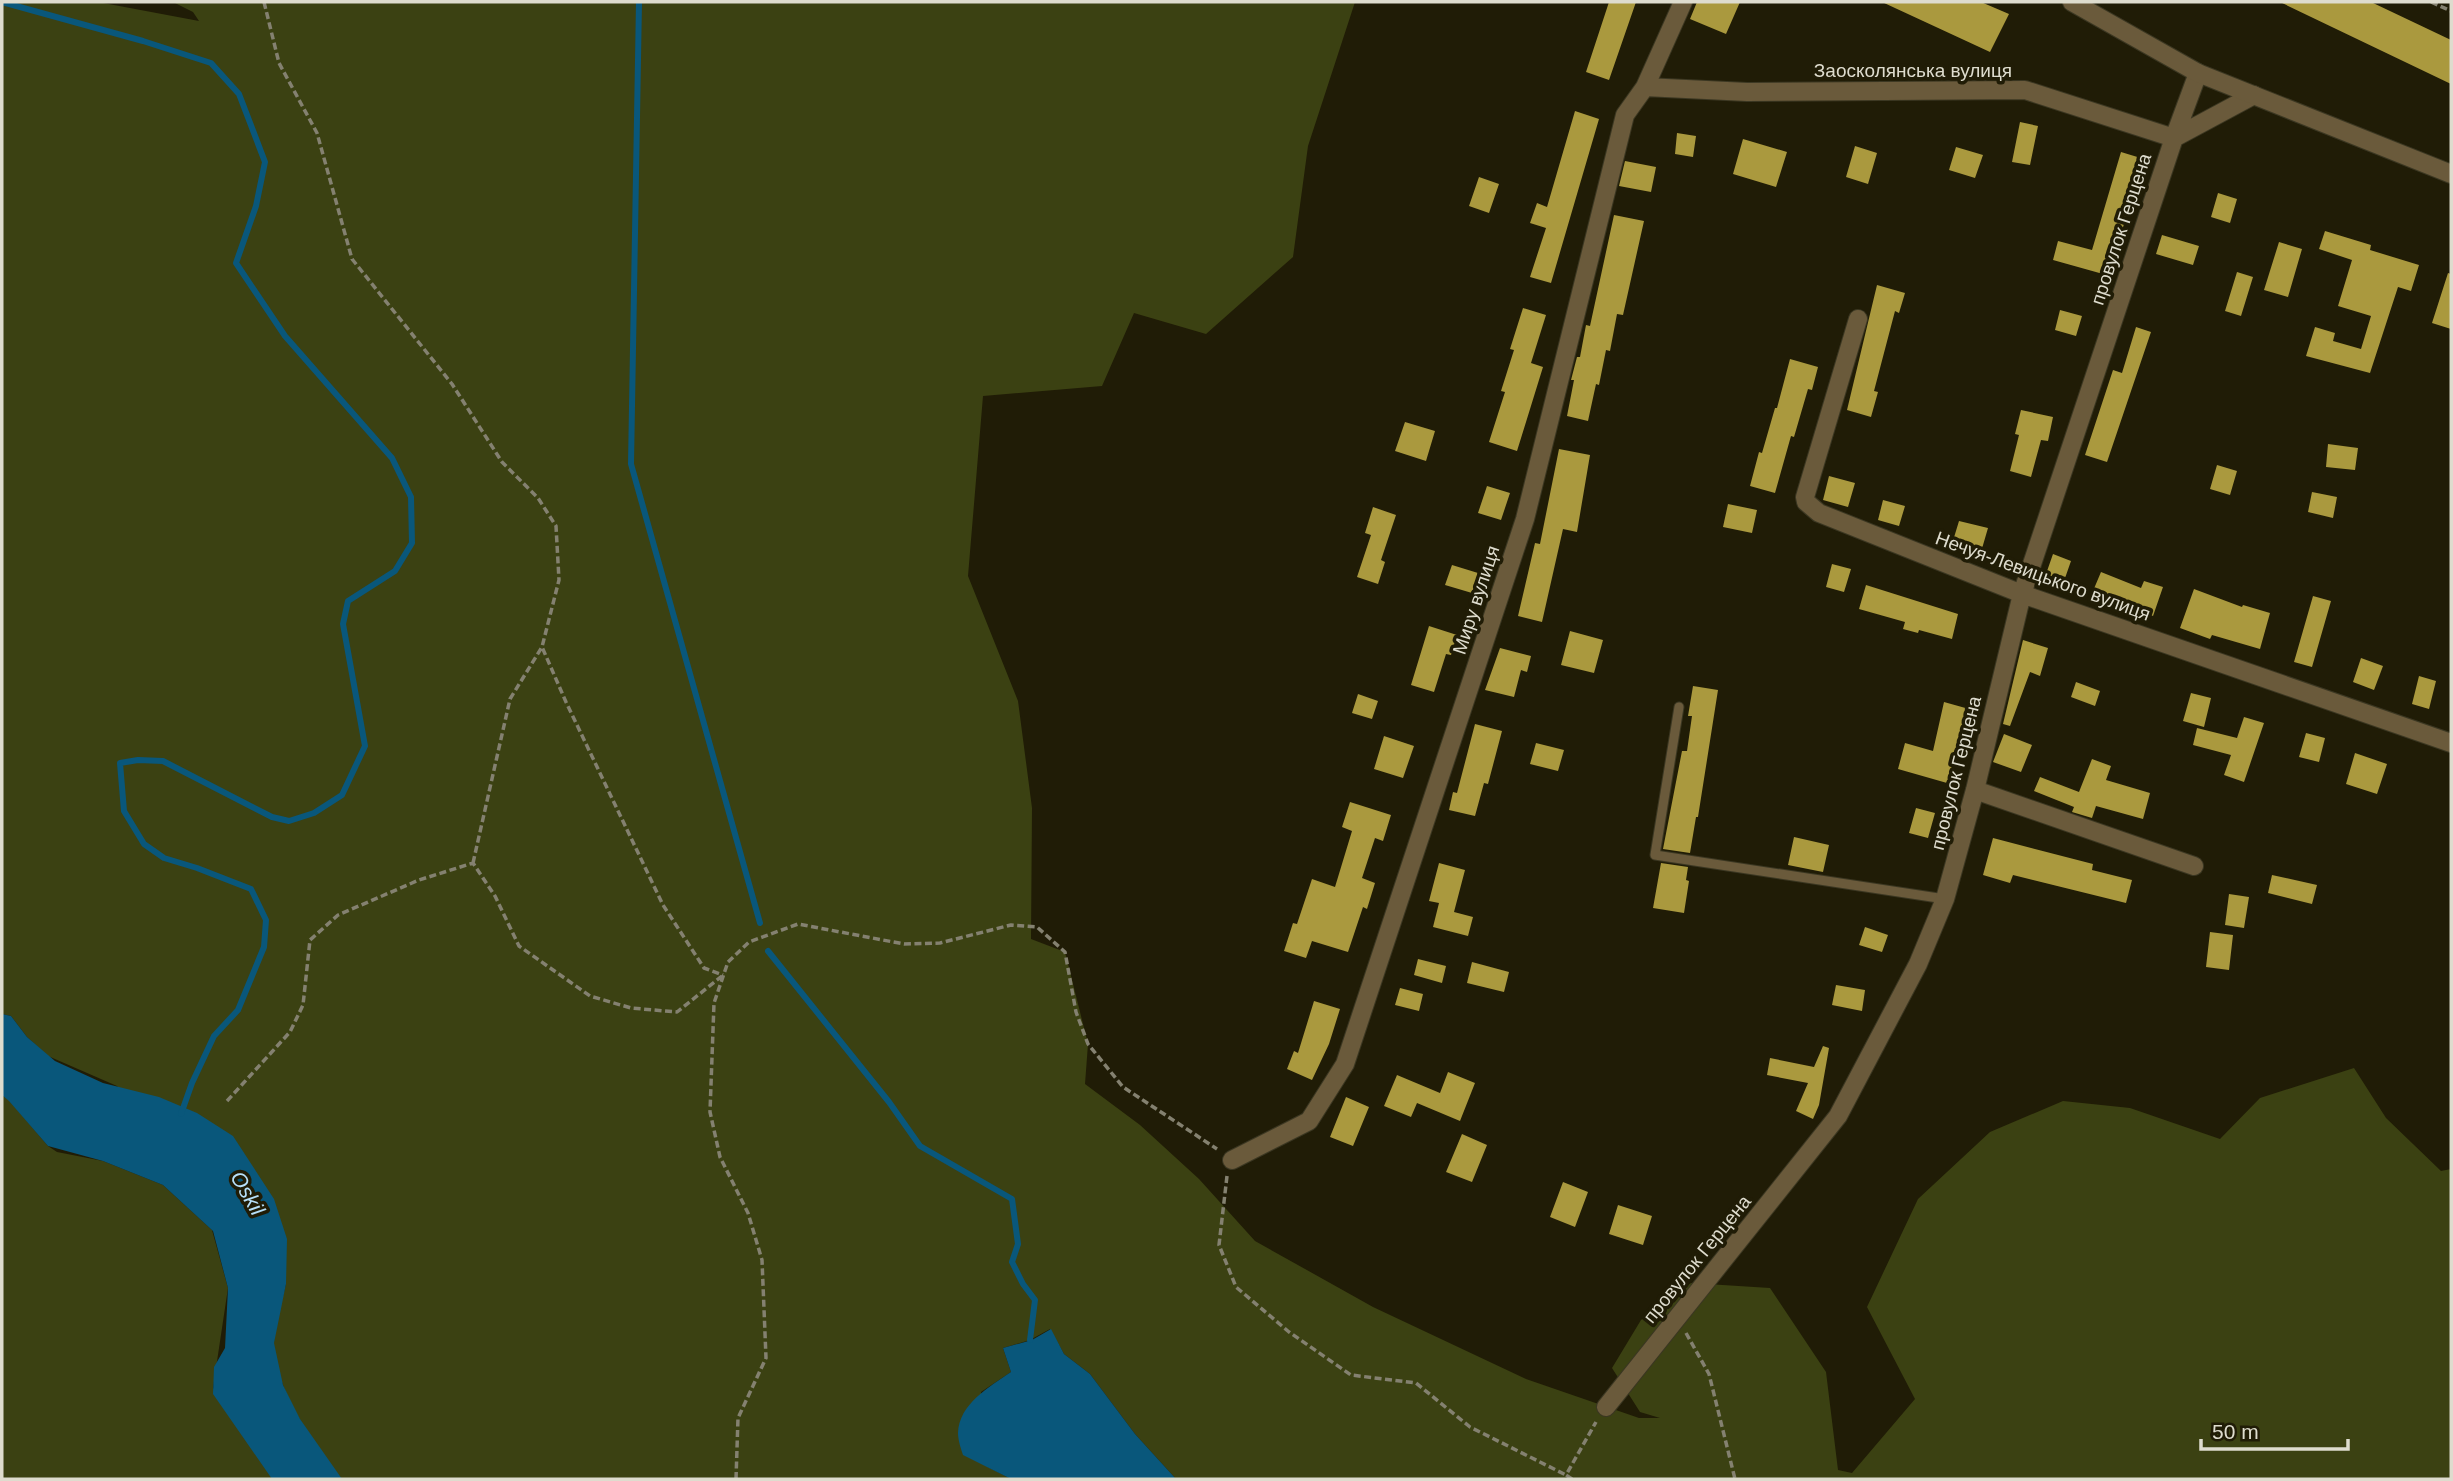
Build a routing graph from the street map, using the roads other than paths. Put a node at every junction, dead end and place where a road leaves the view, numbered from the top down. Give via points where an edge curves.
1 (1683, 2) edge
2 (2076, 3) edge
3 (2198, 73) junction
4 (1645, 87) junction
5 (2254, 95) junction
6 (2174, 138) junction
7 (2451, 174) edge
8 (1858, 318) dead end
9 (2022, 594) junction
10 (1679, 707) dead end
11 (2451, 743) edge
12 (1975, 790) junction
13 (2194, 866) dead end
14 (1945, 899) junction
15 (1232, 1160) road end
16 (1605, 1407) road end

1 - 4 street, Миру вулиця
2 - 3 street
3 - 5 street
3 - 6 street, провулок Герцена
4 - 6 street, Заосколянська вулиця via 1747,92 2025,90
4 - 15 street, Миру вулиця via 1625,115 1525,519 1345,1064 1309,1121
5 - 6 street
5 - 7 street
6 - 9 street, провулок Герцена
8 - 9 street, Нечуя-Левицького вулиця via 1806,502 1819,513
9 - 11 street, Нечуя-Левицького вулиця
9 - 12 street, провулок Герцена
10 - 14 lane via 1655,855
12 - 13 street
12 - 14 street, провулок Герцена
14 - 16 street, провулок Герцена via 1918,964 1838,1116

